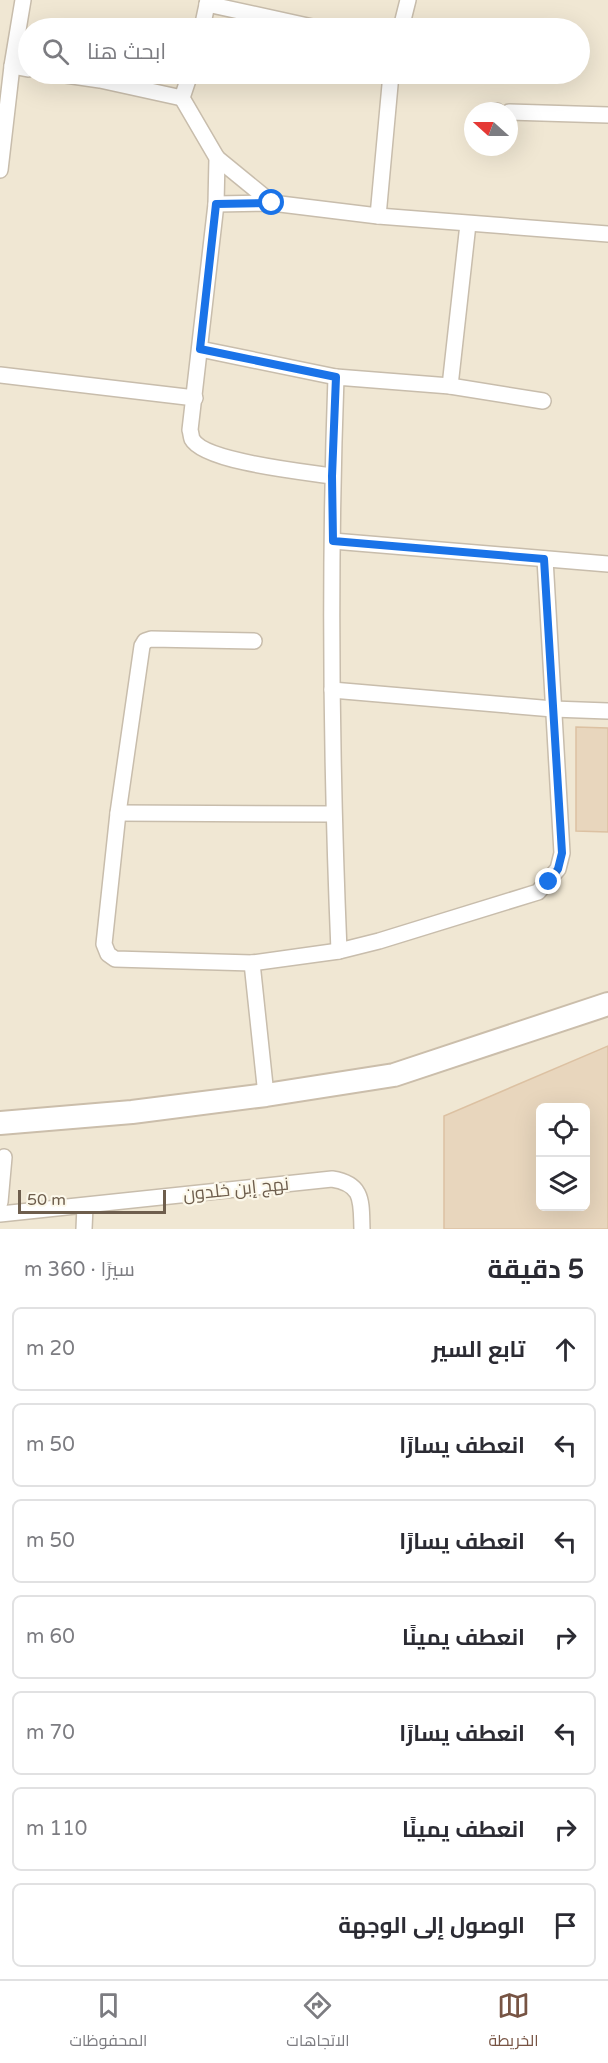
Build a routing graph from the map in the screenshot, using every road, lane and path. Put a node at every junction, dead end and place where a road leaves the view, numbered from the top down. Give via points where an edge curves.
1 (23, 0) edge
2 (408, 0) edge
3 (207, 2) edge
4 (20, 18) edge
5 (204, 18) edge
6 (275, 18) edge
7 (403, 18) edge
8 (18, 30) edge
9 (12, 66) junction
10 (18, 67) edge
11 (118, 84) edge
12 (187, 84) edge
13 (390, 84) edge
14 (182, 98) junction
15 (518, 112) edge
16 (608, 115) edge
17 (217, 158) junction
18 (0, 170) edge
19 (272, 203) junction
20 (216, 204) junction
21 (378, 216) junction
22 (468, 224) junction
23 (608, 234) edge
24 (200, 349) junction
25 (0, 375) edge
26 (336, 377) junction
27 (450, 386) junction
28 (195, 399) junction
29 (543, 401) dead end
30 (332, 476) junction
31 (333, 541) junction
32 (544, 559) junction
33 (608, 564) edge
34 (254, 641) dead end
35 (332, 690) junction
36 (553, 708) junction
37 (608, 711) edge
38 (118, 813) junction
39 (333, 814) junction
40 (339, 951) junction
41 (252, 963) junction
42 (608, 1004) edge
43 (266, 1095) junction
44 (0, 1123) edge
45 (4, 1157) dead end
46 (0, 1202) edge
47 (85, 1206) junction
48 (0, 1214) edge
49 (84, 1229) edge
50 (362, 1229) edge

1 - 4 street
2 - 7 street
3 - 5 street
3 - 6 street
8 - 9 street
9 - 10 street
9 - 18 street
11 - 14 street
12 - 14 street
13 - 21 street
14 - 17 street
15 - 16 street
17 - 19 street
17 - 20 street
19 - 20 street
19 - 21 street
20 - 24 street
21 - 22 street
22 - 23 street
22 - 27 street
24 - 26 street
24 - 28 street
25 - 28 street
26 - 27 street
26 - 30 street
27 - 29 street
28 - 30 street via 190,430 200,447 234,461
30 - 31 street
31 - 32 street
31 - 35 street
32 - 33 street
32 - 36 street
34 - 38 street via 145,641
35 - 36 street
35 - 39 street
36 - 37 street
36 - 40 street via 562,853 549,882 538,892 514,900
38 - 39 street
38 - 41 street via 104,944 108,954 126,960
39 - 40 street
40 - 41 street
41 - 43 street
42 - 43 street via 394,1075
43 - 44 street
45 - 46 street
47 - 48 street, نهج إبن خلدون
47 - 49 street
47 - 50 street, نهج إبن خلدون via 333,1179 354,1186 361,1201

